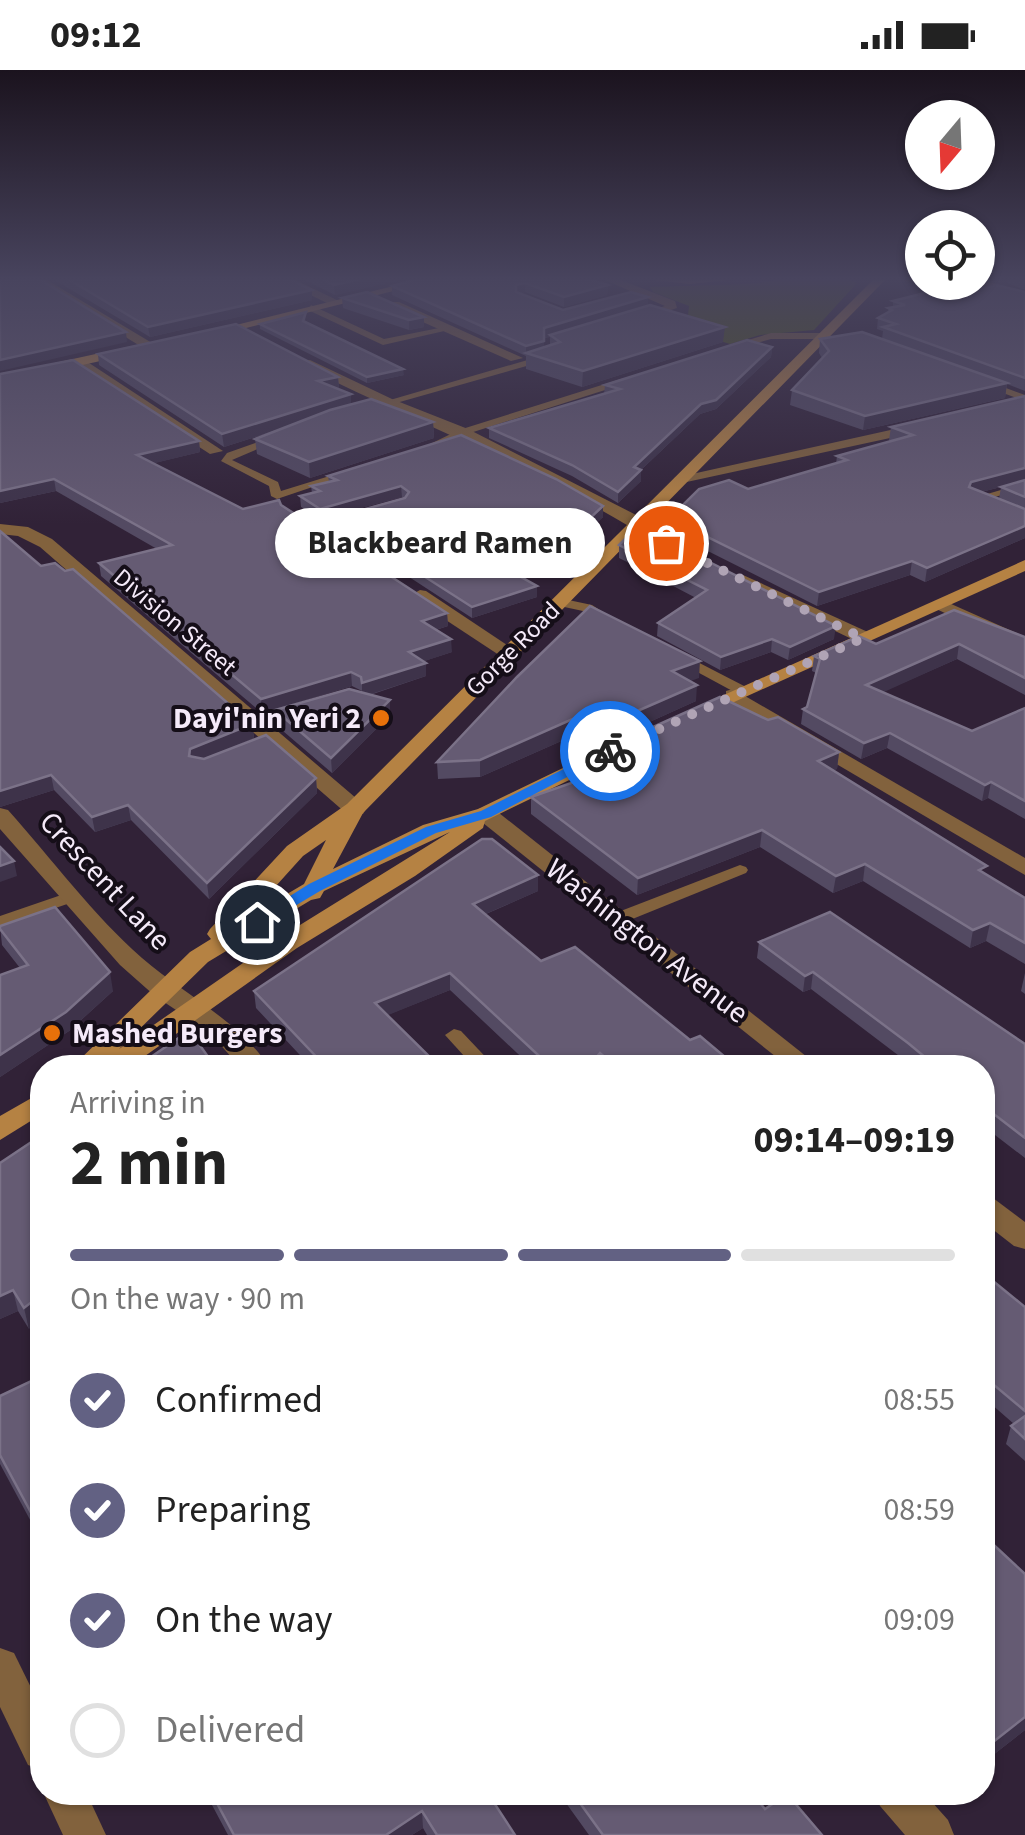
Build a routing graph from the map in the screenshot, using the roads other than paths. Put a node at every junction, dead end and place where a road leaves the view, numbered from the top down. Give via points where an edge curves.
1 (90, 359) edge
2 (301, 359) edge
3 (539, 359) edge
4 (799, 359) edge
5 (78, 362) junction
6 (642, 375) edge
7 (0, 378) edge
8 (969, 378) edge
9 (1025, 399) edge
10 (387, 402) junction
11 (994, 409) edge
12 (357, 411) edge
13 (938, 423) edge
14 (462, 432) junction
15 (282, 438) edge
16 (427, 447) edge
17 (215, 451) edge
18 (371, 466) edge
19 (682, 478) junction
20 (1025, 486) edge
21 (277, 496) junction
22 (366, 512) edge
23 (1025, 519) edge
24 (638, 523) junction
25 (0, 529) edge
26 (700, 560) edge
27 (1025, 566) edge
28 (735, 576) edge
29 (396, 580) edge
30 (559, 602) junction
31 (940, 604) junction
32 (620, 625) edge
33 (863, 638) junction
34 (1025, 644) edge
35 (669, 652) edge
36 (509, 653) junction
37 (738, 693) junction
38 (321, 704) edge
39 (262, 735) junction
40 (356, 809) junction
41 (486, 814) junction
42 (0, 815) edge
43 (1025, 868) edge
44 (740, 870) dead end
45 (314, 887) junction
46 (70, 897) junction
47 (618, 918) junction
48 (0, 922) edge
49 (292, 940) junction
50 (199, 957) junction
51 (164, 990) junction
52 (197, 1010) junction
53 (454, 1036) dead end
54 (97, 1055) edge
55 (125, 1055) edge
56 (246, 1055) edge
57 (474, 1055) edge
58 (792, 1055) edge
59 (30, 1109) edge
60 (0, 1130) edge
61 (995, 1214) edge
62 (1025, 1238) edge
63 (0, 1666) edge
64 (30, 1726) edge
65 (70, 1805) edge
66 (906, 1805) edge
67 (85, 1835) edge
68 (933, 1835) edge

1 - 5 main road
2 - 10 street
3 - 10 lane
4 - 19 main road, Gorge Road
5 - 7 main road
5 - 17 street
6 - 14 lane
8 - 9 lane
9 - 11 street
10 - 12 lane
10 - 14 street
13 - 19 street
14 - 16 lane
14 - 24 street
15 - 21 lane via 226,460 274,484
18 - 21 lane
19 - 24 main road, Gorge Road
20 - 23 lane via 976,499
21 - 22 lane via 309,524
24 - 26 street
24 - 30 main road, Gorge Road
25 - 39 street, Division Street via 46,543
27 - 31 main road
28 - 33 street
29 - 36 street
30 - 32 lane
30 - 36 main road, Gorge Road
31 - 33 main road
31 - 34 street
33 - 37 main road
35 - 37 lane
36 - 40 main road, Gorge Road
37 - 41 main road
37 - 43 street
38 - 39 lane
39 - 40 street, Division Street
40 - 45 main road, Gorge Road
40 - 50 main road, Gorge Road via 295,851
41 - 45 main road via 431,830
41 - 47 street, Washington Avenue
41 - 49 main road via 449,845
42 - 46 street, Crescent Lane
44 - 47 lane
45 - 49 main road, Gorge Road
45 - 50 main road
46 - 48 lane
46 - 51 street, Crescent Lane
47 - 58 street, Washington Avenue
49 - 52 main road
50 - 51 main road
51 - 52 street, Crescent Lane
51 - 54 main road
52 - 55 main road
52 - 56 street, Crescent Lane
53 - 57 lane
59 - 60 main road
61 - 62 street
63 - 64 street
65 - 67 street
66 - 68 street

